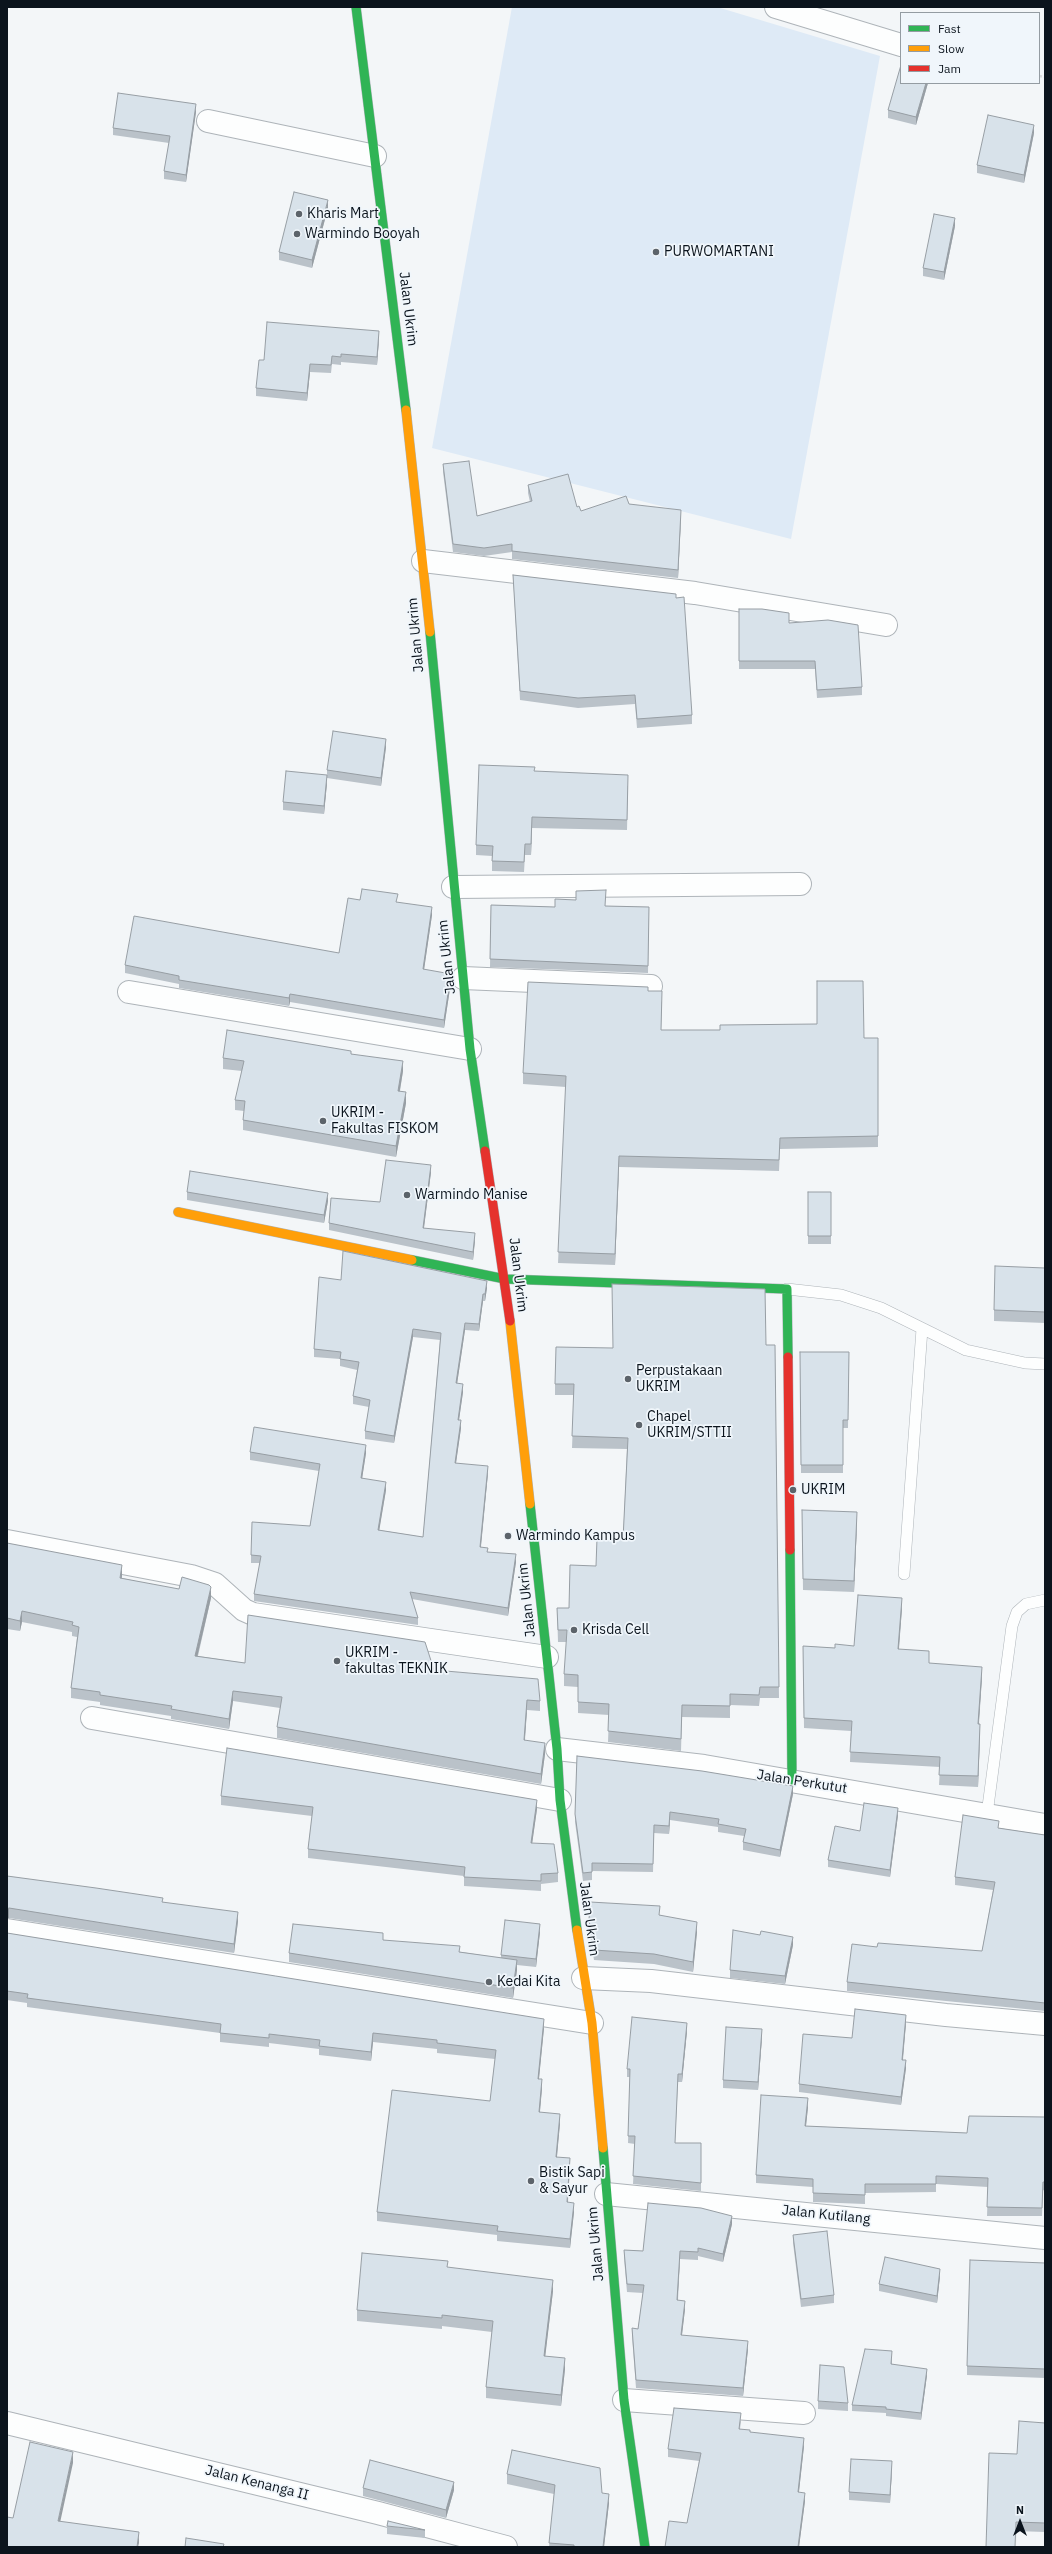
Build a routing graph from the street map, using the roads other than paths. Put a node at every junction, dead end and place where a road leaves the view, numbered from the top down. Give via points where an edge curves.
1 (356, 7) edge
2 (776, 7) edge
3 (900, 45) edge
4 (208, 121) dead end
5 (375, 156) junction
6 (423, 561) junction
7 (886, 625) dead end
8 (800, 884) dead end
9 (453, 887) junction
10 (463, 978) junction
11 (651, 986) dead end
12 (129, 992) dead end
13 (470, 1049) junction
14 (178, 1212) dead end
15 (505, 1278) junction
16 (787, 1289) junction
17 (922, 1329) junction
18 (1045, 1364) edge
19 (7, 1541) edge
20 (904, 1574) dead end
21 (1045, 1600) edge
22 (547, 1657) junction
23 (92, 1718) dead end
24 (557, 1749) junction
25 (792, 1780) junction
26 (560, 1800) junction
27 (987, 1814) junction
28 (1045, 1825) edge
29 (7, 1930) edge
30 (583, 1978) junction
31 (592, 2023) junction
32 (1045, 2024) edge
33 (606, 2194) junction
34 (1045, 2238) edge
35 (624, 2400) junction
36 (804, 2414) dead end
37 (7, 2423) edge
38 (506, 2547) edge
39 (645, 2547) edge

1 - 5 street, Jalan Ukrim
2 - 3 street
4 - 5 street
5 - 6 street, Jalan Ukrim via 416,481
6 - 7 street via 545,573 695,593
6 - 9 street, Jalan Ukrim
8 - 9 street
9 - 10 street, Jalan Ukrim
10 - 11 street
10 - 13 street, Jalan Ukrim
12 - 13 street
13 - 15 street, Jalan Ukrim
14 - 15 street
15 - 16 street
15 - 22 street, Jalan Ukrim
16 - 17 lane via 840,1295 881,1308
16 - 25 street
17 - 18 lane via 966,1350 1024,1363
17 - 20 lane
19 - 22 street via 191,1576 214,1584 244,1610 253,1614
21 - 27 lane via 1026,1604 1017,1612 1012,1626
22 - 24 street, Jalan Ukrim
23 - 26 street
24 - 25 street, Jalan Perkutut via 704,1766
24 - 26 street, Jalan Ukrim
25 - 27 street, Jalan Perkutut
26 - 30 street, Jalan Ukrim
27 - 28 street, Jalan Perkutut
29 - 31 street
30 - 31 street, Jalan Ukrim
30 - 32 street via 651,1981 946,2016
31 - 33 street, Jalan Ukrim
33 - 34 street, Jalan Kutilang
33 - 35 street, Jalan Ukrim
35 - 36 street
35 - 39 street, Jalan Ukrim
37 - 38 street, Jalan Kenanga II via 378,2513

